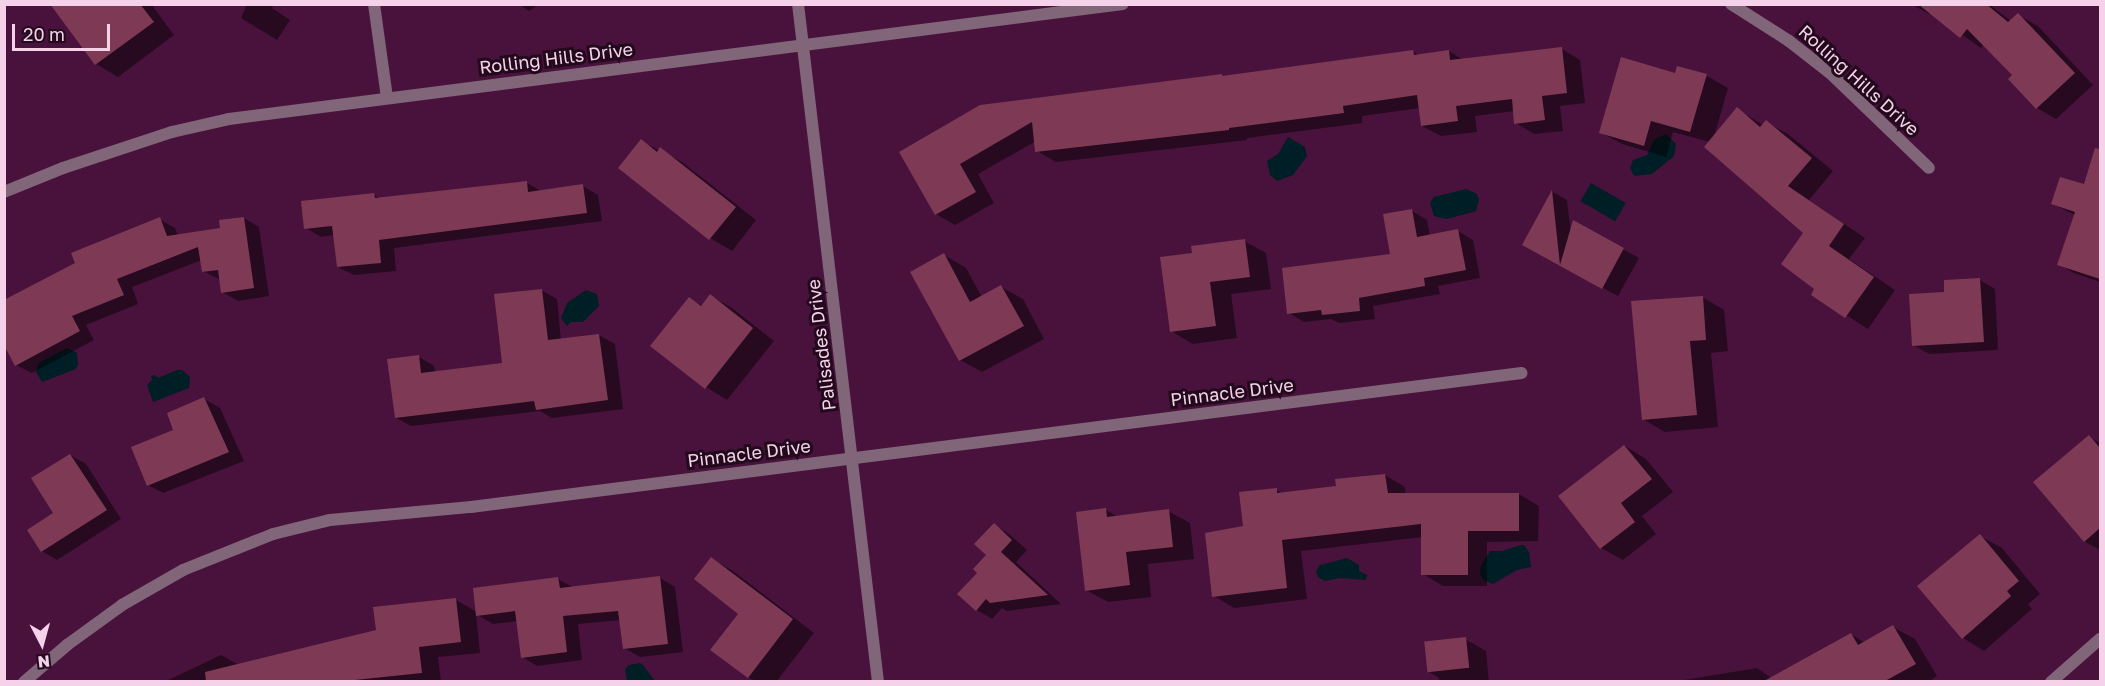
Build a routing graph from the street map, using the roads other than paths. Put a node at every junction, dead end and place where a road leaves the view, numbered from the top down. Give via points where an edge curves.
1 (374, 4) edge
2 (798, 4) edge
3 (1123, 4) edge
4 (1731, 4) edge
5 (803, 45) junction
6 (387, 98) junction
7 (1929, 168) dead end
8 (4, 192) edge
9 (1521, 373) dead end
10 (852, 458) junction
11 (2100, 639) edge
12 (24, 681) edge
13 (878, 681) edge
14 (2051, 681) edge

1 - 6 street
2 - 5 street, Palisades Drive
3 - 5 street, Rolling Hills Drive
4 - 7 street, Rolling Hills Drive via 1830,73
5 - 6 street, Rolling Hills Drive
5 - 10 street, Palisades Drive
6 - 8 street, Rolling Hills Drive via 229,118 172,132
9 - 10 street, Pinnacle Drive
10 - 12 street, Pinnacle Drive via 471,507 330,520 273,534 183,570 122,605
10 - 13 street, Palisades Drive
11 - 14 street

